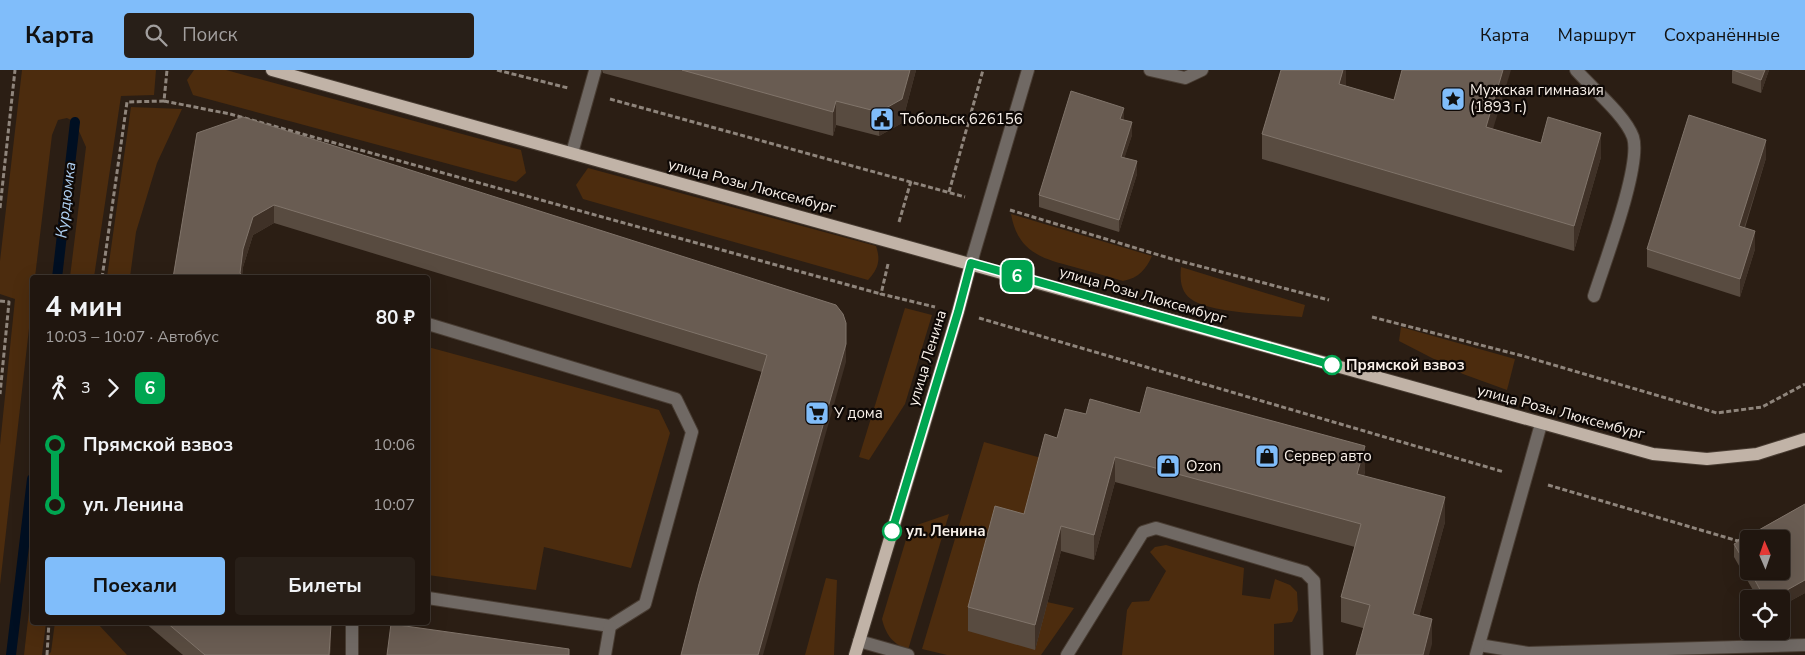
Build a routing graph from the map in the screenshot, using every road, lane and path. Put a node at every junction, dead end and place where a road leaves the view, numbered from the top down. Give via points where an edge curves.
1 (15, 70) edge
2 (166, 70) edge
3 (272, 70) edge
4 (498, 70) edge
5 (983, 70) edge
6 (1028, 70) edge
7 (1150, 70) edge
8 (1202, 70) edge
9 (1576, 70) edge
10 (595, 71) edge
11 (590, 94) junction
12 (164, 101) junction
13 (572, 153) junction
14 (911, 181) junction
15 (949, 192) junction
16 (988, 203) junction
17 (0, 208) edge
18 (893, 242) junction
19 (971, 263) junction
20 (102, 275) edge
21 (880, 294) junction
22 (1594, 296) dead end
23 (1329, 300) dead end
24 (0, 301) edge
25 (958, 312) junction
26 (1372, 317) dead end
27 (430, 325) edge
28 (1805, 384) edge
29 (0, 394) edge
30 (1541, 424) junction
31 (1805, 439) edge
32 (1526, 478) junction
33 (1763, 528) edge
34 (430, 598) edge
35 (49, 625) edge
36 (352, 625) edge
37 (610, 626) junction
38 (859, 641) junction
39 (1805, 645) edge
40 (1478, 650) edge
41 (47, 655) edge
42 (352, 655) edge
43 (605, 655) edge
44 (855, 655) edge
45 (908, 655) edge
46 (1067, 655) edge
47 (1317, 655) edge

1 - 17 path
2 - 12 path
3 - 13 main road, улица Розы Люксембург
4 - 11 path
5 - 15 path
6 - 16 street, улица Ленина
7 - 8 street via 1185,78
9 - 22 street via 1625,123 1635,151 1630,178
10 - 11 street
11 - 13 street
11 - 14 path
12 - 20 path via 127,102
12 - 21 path via 230,114
13 - 18 main road, улица Розы Люксембург
14 - 15 path
14 - 18 path
15 - 16 path
16 - 19 street, улица Ленина
16 - 23 path via 1172,259
18 - 19 main road, улица Розы Люксембург
18 - 21 path
19 - 25 main road, улица Ленина
19 - 30 main road, улица Розы Люксембург
21 - 25 path
24 - 29 path via 10,302
25 - 32 path
25 - 38 main road, улица Ленина
26 - 28 path via 1523,356 1717,413 1762,407
27 - 37 street via 676,400 692,432 645,604
30 - 31 main road, улица Розы Люксембург via 1654,454 1707,459 1757,454
30 - 32 street
32 - 33 path via 1738,541
32 - 40 street
34 - 37 street
35 - 41 path
36 - 42 street
37 - 43 street
38 - 44 main road, улица Ленина
38 - 45 street
39 - 40 street via 1528,653
46 - 47 street via 1144,532 1156,528 1305,572 1314,581

